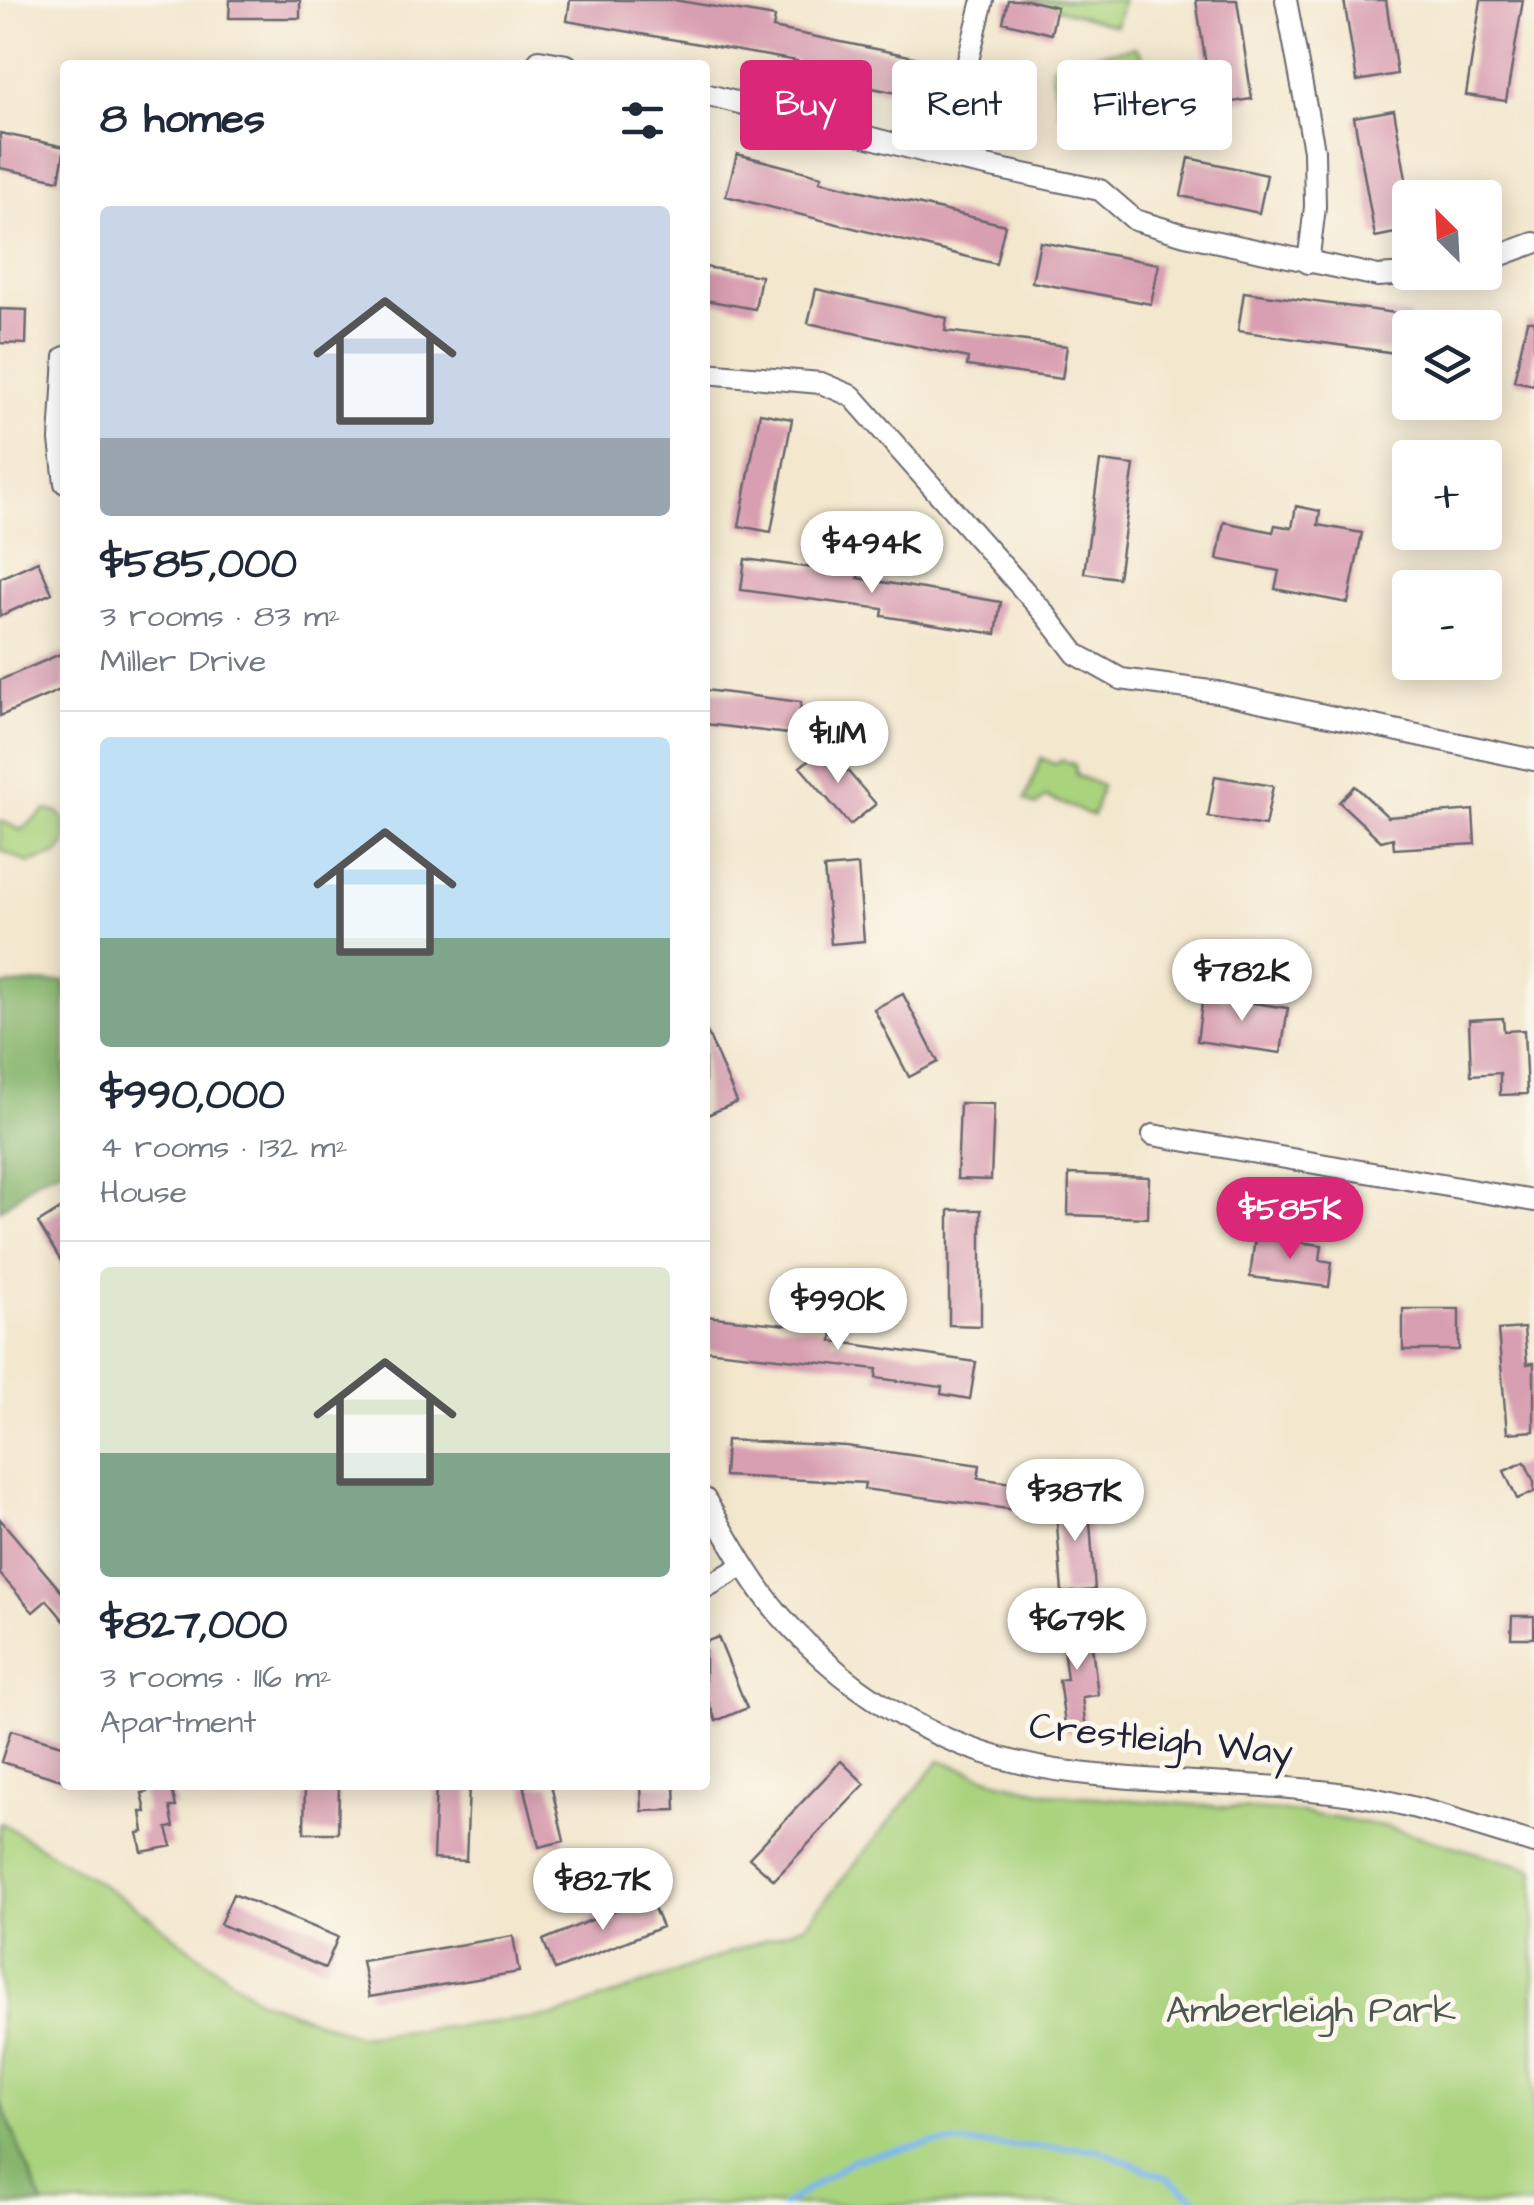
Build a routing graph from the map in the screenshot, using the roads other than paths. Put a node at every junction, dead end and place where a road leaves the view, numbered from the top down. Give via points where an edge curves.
1 (983, 0) edge
2 (1286, 0) edge
3 (710, 95) edge
4 (944, 157) junction
5 (1534, 242) edge
6 (1502, 254) edge
7 (1308, 262) junction
8 (1392, 275) edge
9 (710, 373) edge
10 (1534, 760) edge
11 (1153, 1135) dead end
12 (1534, 1200) edge
13 (710, 1507) edge
14 (744, 1565) junction
15 (710, 1585) edge
16 (1534, 1843) edge

1 - 4 street
2 - 7 street via 1314,150
3 - 4 street
4 - 7 street via 1100,190 1135,220 1156,228
5 - 6 street
7 - 8 street
9 - 10 street via 821,383 852,396 1076,654 1121,679 1217,692
11 - 12 street
13 - 14 street, Crestleigh Way
14 - 15 street
14 - 16 street, Crestleigh Way via 776,1611 847,1680 916,1726 978,1752 1073,1772 1367,1797

